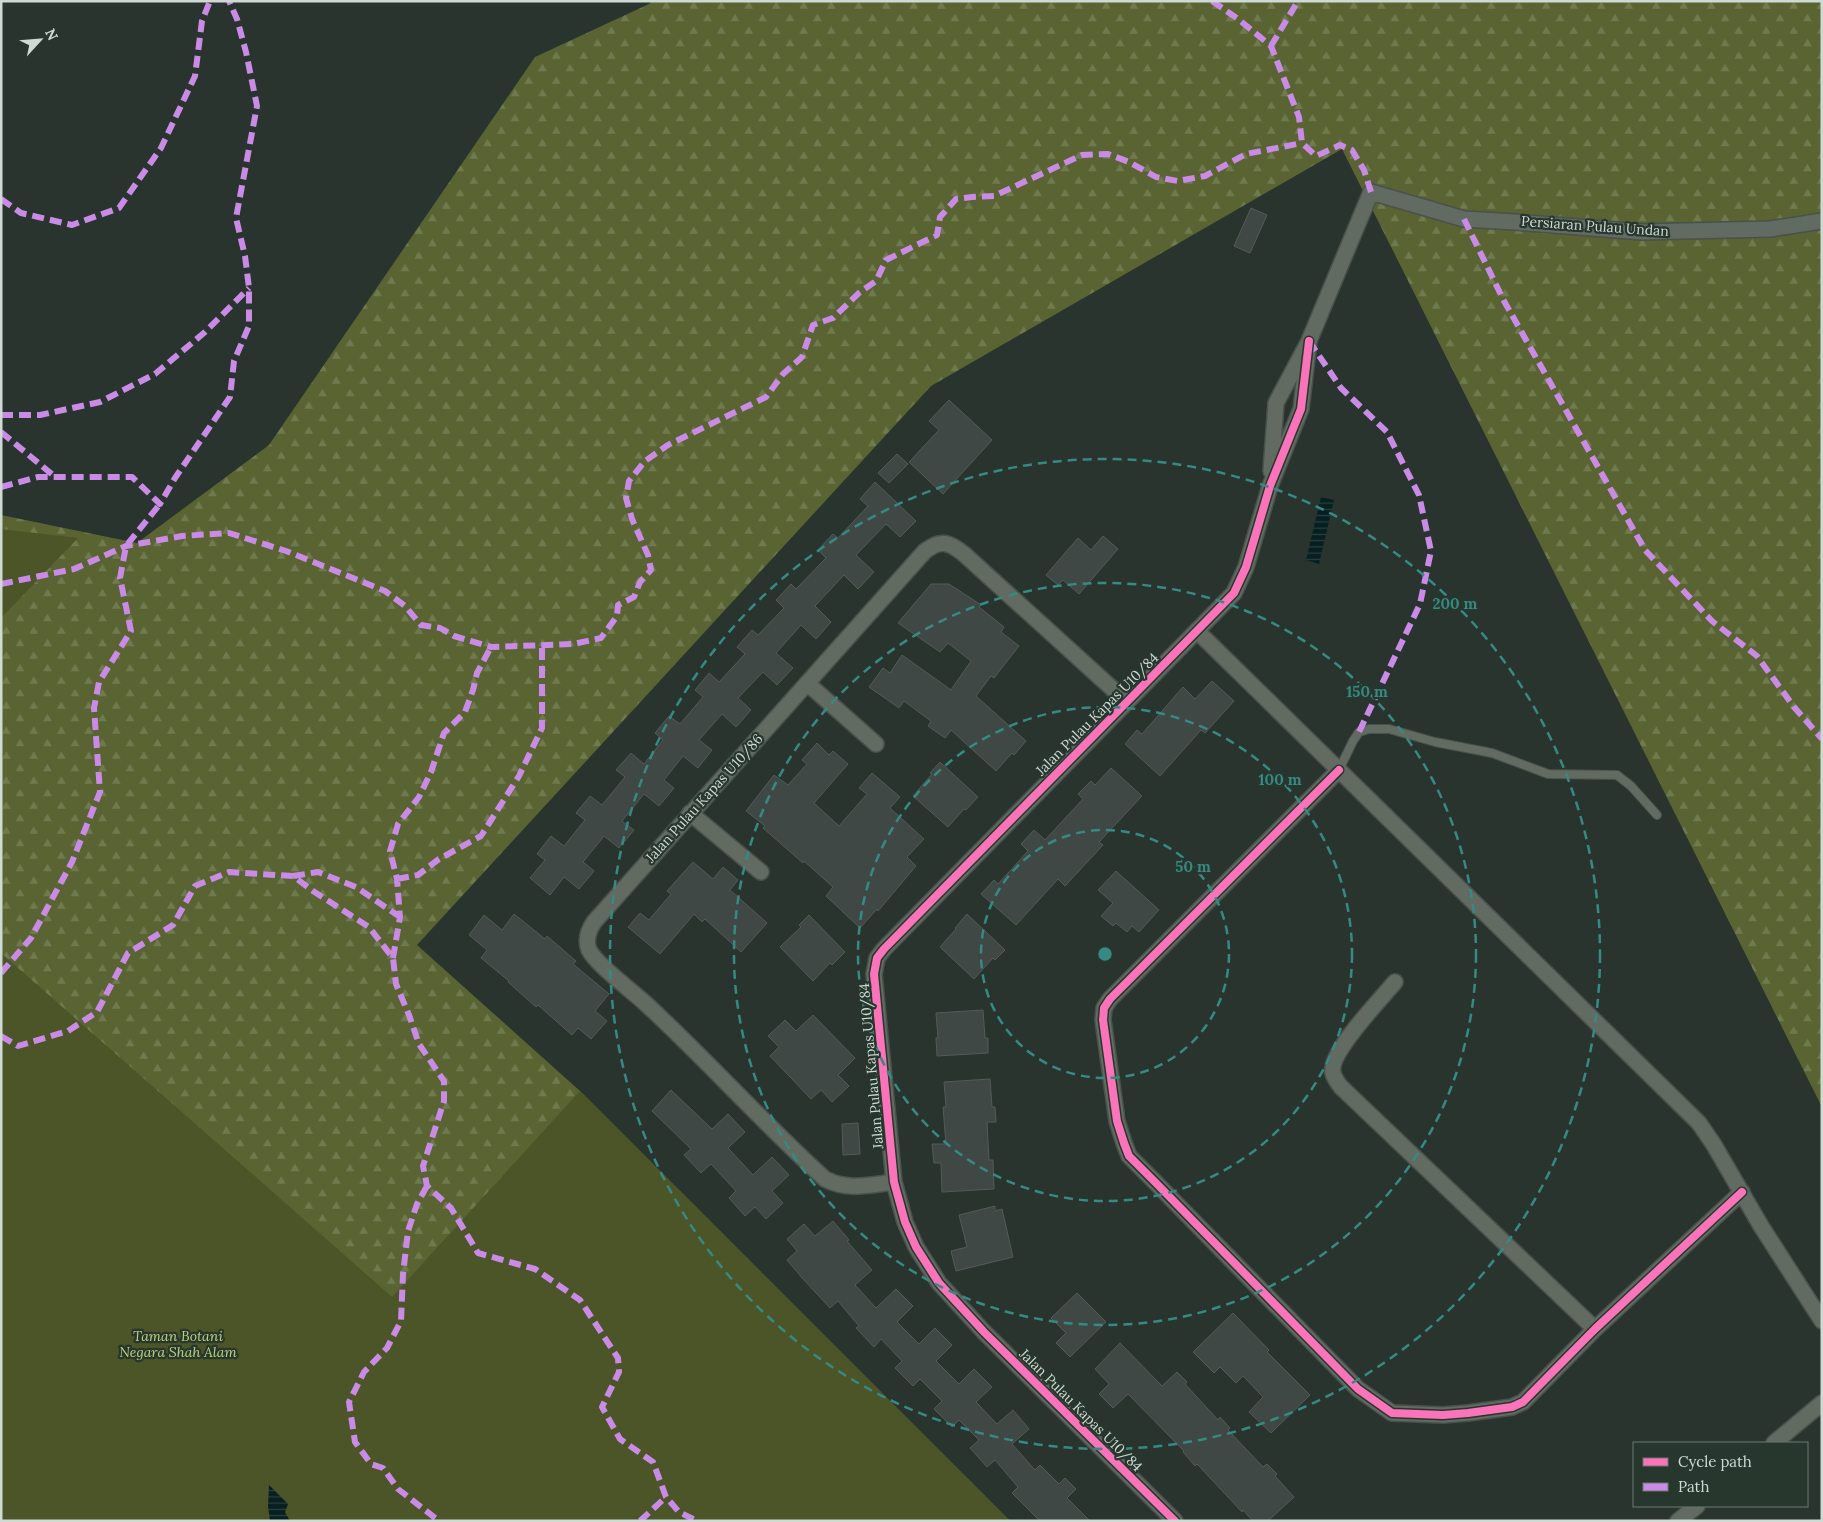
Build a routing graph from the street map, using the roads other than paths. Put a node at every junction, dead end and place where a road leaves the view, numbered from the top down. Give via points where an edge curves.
1 (1822, 221) edge
2 (1309, 341) junction
3 (1270, 486) junction
4 (1197, 631) junction
5 (807, 683) junction
6 (1128, 702) junction
7 (876, 744) dead end
8 (1339, 770) junction
9 (690, 814) junction
10 (1657, 815) dead end
11 (761, 872) dead end
12 (1395, 982) dead end
13 (894, 1182) junction
14 (1742, 1192) junction
15 (1822, 1322) edge
16 (1594, 1329) junction
17 (1822, 1402) edge
18 (1775, 1442) edge
19 (1696, 1507) edge
20 (1174, 1521) edge
21 (1678, 1521) edge

1 - 2 street, Persiaran Pulau Undan via 1770,229 1642,232 1464,219 1371,192
2 - 3 street via 1301,408
2 - 3 street via 1276,403
3 - 4 street, Jalan Pulau Kapas U10/84 via 1246,567 1234,593
4 - 6 street, Jalan Pulau Kapas U10/84
4 - 8 street
5 - 6 street, Jalan Pulau Kapas U10/86 via 925,551 934,544 945,543 964,554
5 - 7 street
5 - 9 street, Jalan Pulau Kapas U10/86
6 - 13 street, Jalan Pulau Kapas U10/84 via 878,958 874,974
8 - 10 lane via 1359,732 1369,728 1389,729 1492,753 1548,774 1617,775
8 - 14 street via 1699,1123
8 - 16 street via 1104,1008 1117,1121 1129,1156 1358,1389 1392,1413 1443,1415 1512,1407 1523,1402
9 - 11 street
9 - 13 street, Jalan Pulau Kapas U10/86 via 588,930 590,952 825,1179 837,1186 852,1187
12 - 16 street via 1344,1042 1334,1059 1333,1073 1340,1087
13 - 20 street, Jalan Pulau Kapas U10/84 via 905,1222 939,1283
14 - 15 street
14 - 16 street
17 - 18 street
19 - 21 street

